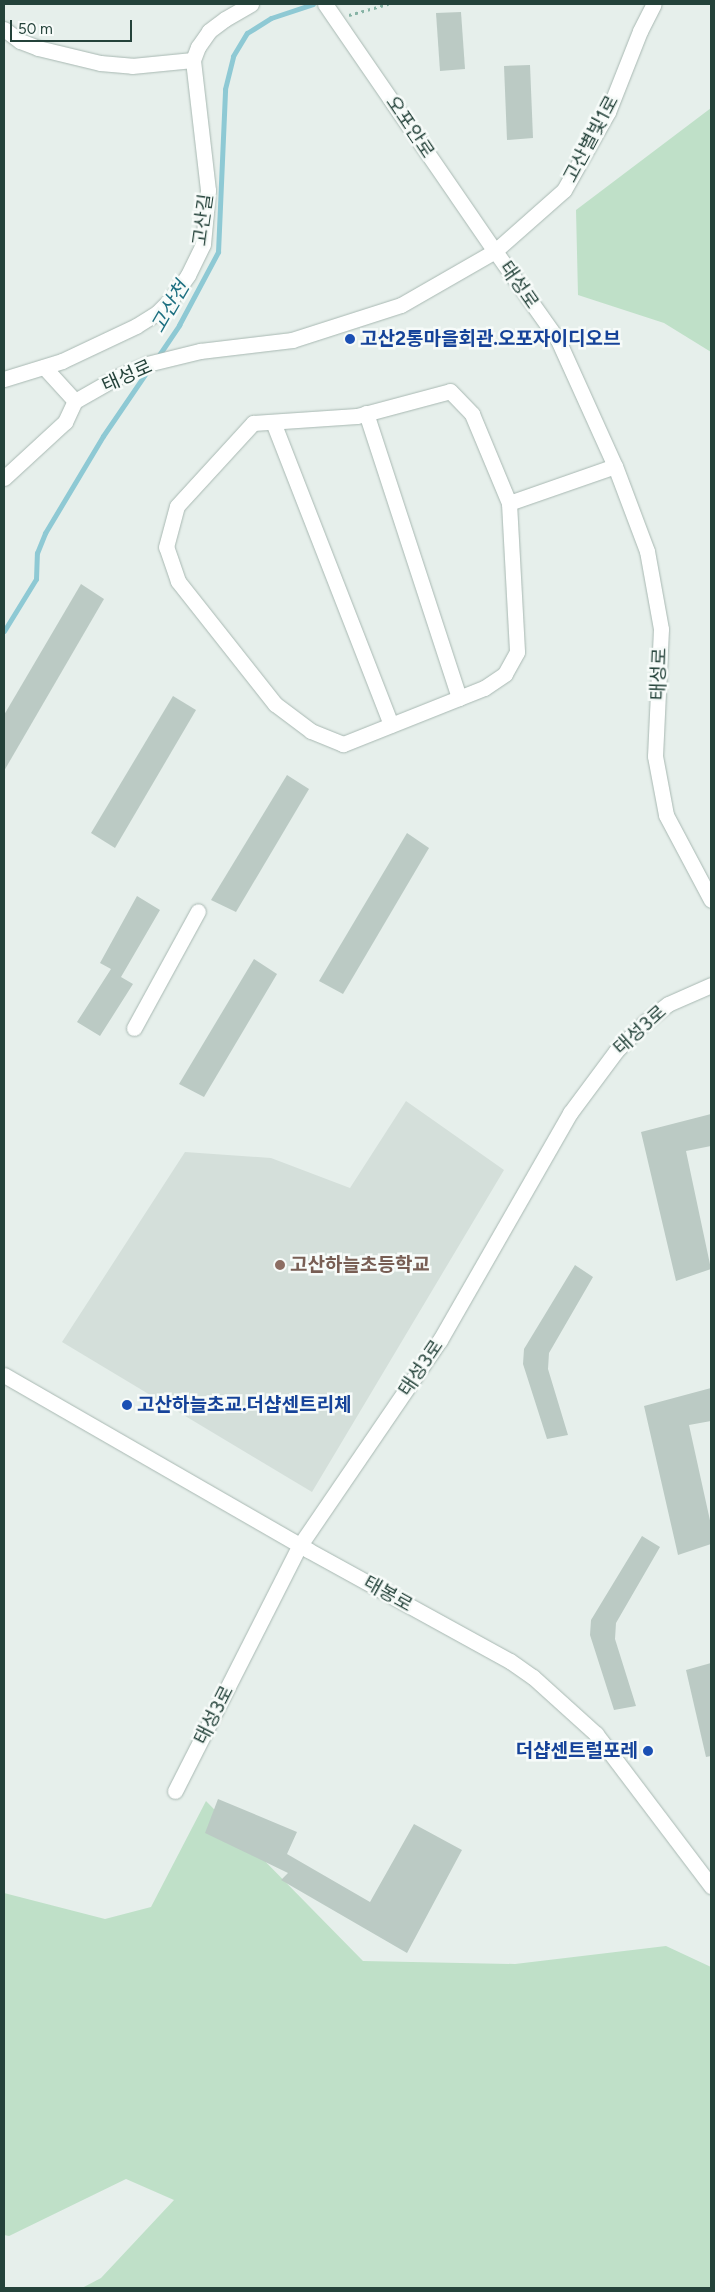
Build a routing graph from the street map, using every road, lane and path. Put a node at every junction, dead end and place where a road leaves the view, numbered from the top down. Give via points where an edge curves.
1 (251, 4) edge
2 (388, 4) edge
3 (654, 4) edge
4 (330, 10) edge
5 (4, 29) edge
6 (193, 60) junction
7 (495, 251) junction
8 (44, 367) junction
9 (4, 379) edge
10 (75, 401) junction
11 (366, 413) junction
12 (273, 422) junction
13 (614, 466) junction
14 (4, 478) edge
15 (509, 504) junction
16 (459, 698) junction
17 (391, 725) junction
18 (711, 900) edge
19 (198, 911) dead end
20 (711, 985) edge
21 (134, 1028) dead end
22 (4, 1375) edge
23 (300, 1545) junction
24 (175, 1791) dead end
25 (711, 1886) edge

1 - 6 street via 225,18 209,32
2 - 4 path
3 - 7 street, 고산별빛1로 via 608,112 564,190
4 - 7 street, 오포안로
5 - 6 street via 20,41 38,48 100,63 132,66
6 - 8 street, 고산길 via 208,190 203,244 196,259 172,298 157,313 136,326
7 - 10 street, 태성로 via 402,305 292,340 200,352 147,364
7 - 13 street, 태성로 via 558,340
8 - 9 street, 고산길
8 - 10 street
10 - 14 street via 65,422
11 - 12 street
11 - 15 street via 450,391 472,414
11 - 16 street
12 - 17 street
12 - 17 street via 253,423 177,506 166,547 178,581 274,704 311,731 343,744
13 - 15 street
13 - 18 street, 태성로 via 647,551 660,628 655,756 666,815
15 - 16 street via 517,652 505,674 484,688
16 - 17 street
19 - 21 street
20 - 23 street, 태성3로 via 668,1004 653,1016 616,1051 570,1112 440,1340
22 - 23 street, 태봉로
23 - 24 street, 태성3로
23 - 25 street, 태봉로 via 510,1661 533,1677 596,1734

